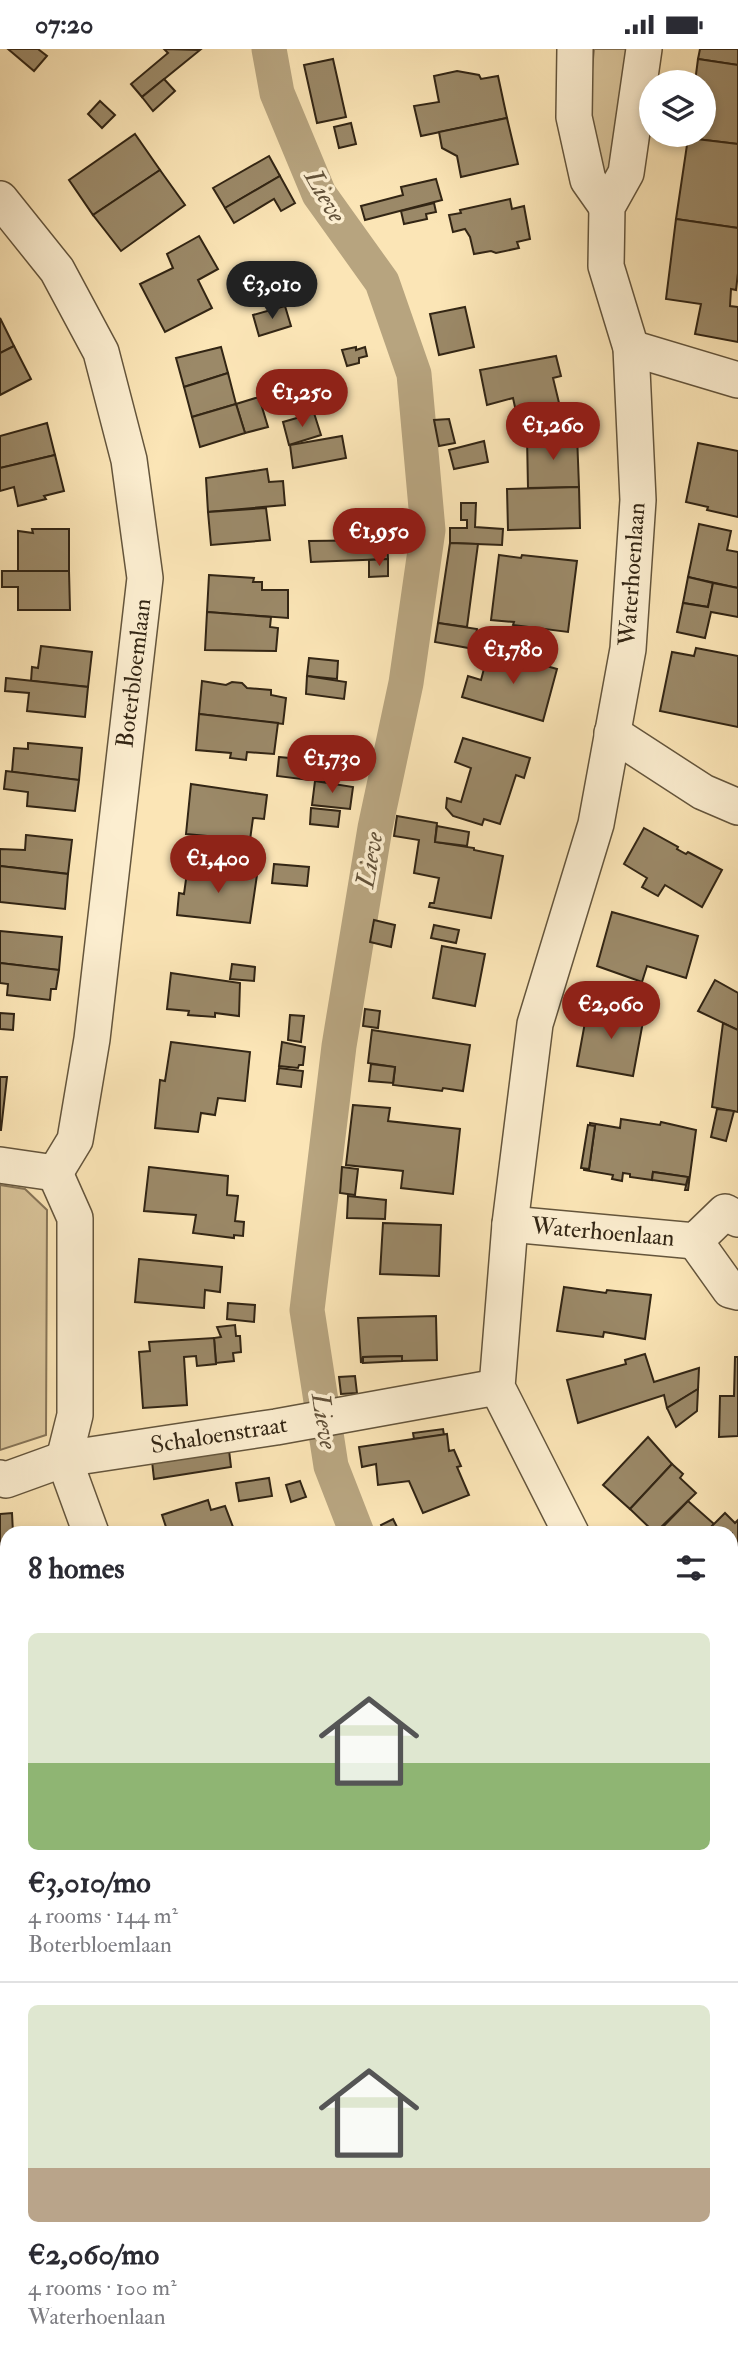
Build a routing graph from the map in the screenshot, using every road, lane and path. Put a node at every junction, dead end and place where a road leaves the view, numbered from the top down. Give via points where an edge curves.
1 (575, 49) edge
2 (645, 49) edge
3 (0, 199) edge
4 (607, 207) junction
5 (631, 348) junction
6 (738, 380) edge
7 (612, 733) junction
8 (738, 807) edge
9 (0, 1165) edge
10 (55, 1173) junction
11 (738, 1219) edge
12 (510, 1224) junction
13 (695, 1241) junction
14 (738, 1291) edge
15 (498, 1387) junction
16 (64, 1459) junction
17 (0, 1478) edge
18 (88, 1526) edge
19 (568, 1526) edge

1 - 4 street via 574,117 588,180
2 - 4 street, Waterhoenlaan via 626,173
3 - 10 street, Boterbloemlaan via 57,270 100,352 129,460 145,578 92,1039 75,1140
4 - 5 street, Waterhoenlaan via 606,266
5 - 6 street
5 - 7 street, Waterhoenlaan via 638,500 628,649
7 - 8 street via 703,792
7 - 12 street, Waterhoenlaan via 596,824 535,1024
9 - 10 street
10 - 16 street via 75,1217 75,1415
11 - 13 street, Waterhoenlaan via 725,1212
12 - 13 street, Waterhoenlaan
12 - 15 street, Waterhoenlaan
13 - 14 street, Waterhoenlaan via 730,1290
15 - 16 street, Schaloenstraat
15 - 19 street
16 - 17 street, Schaloenstraat via 6,1480
16 - 18 street

